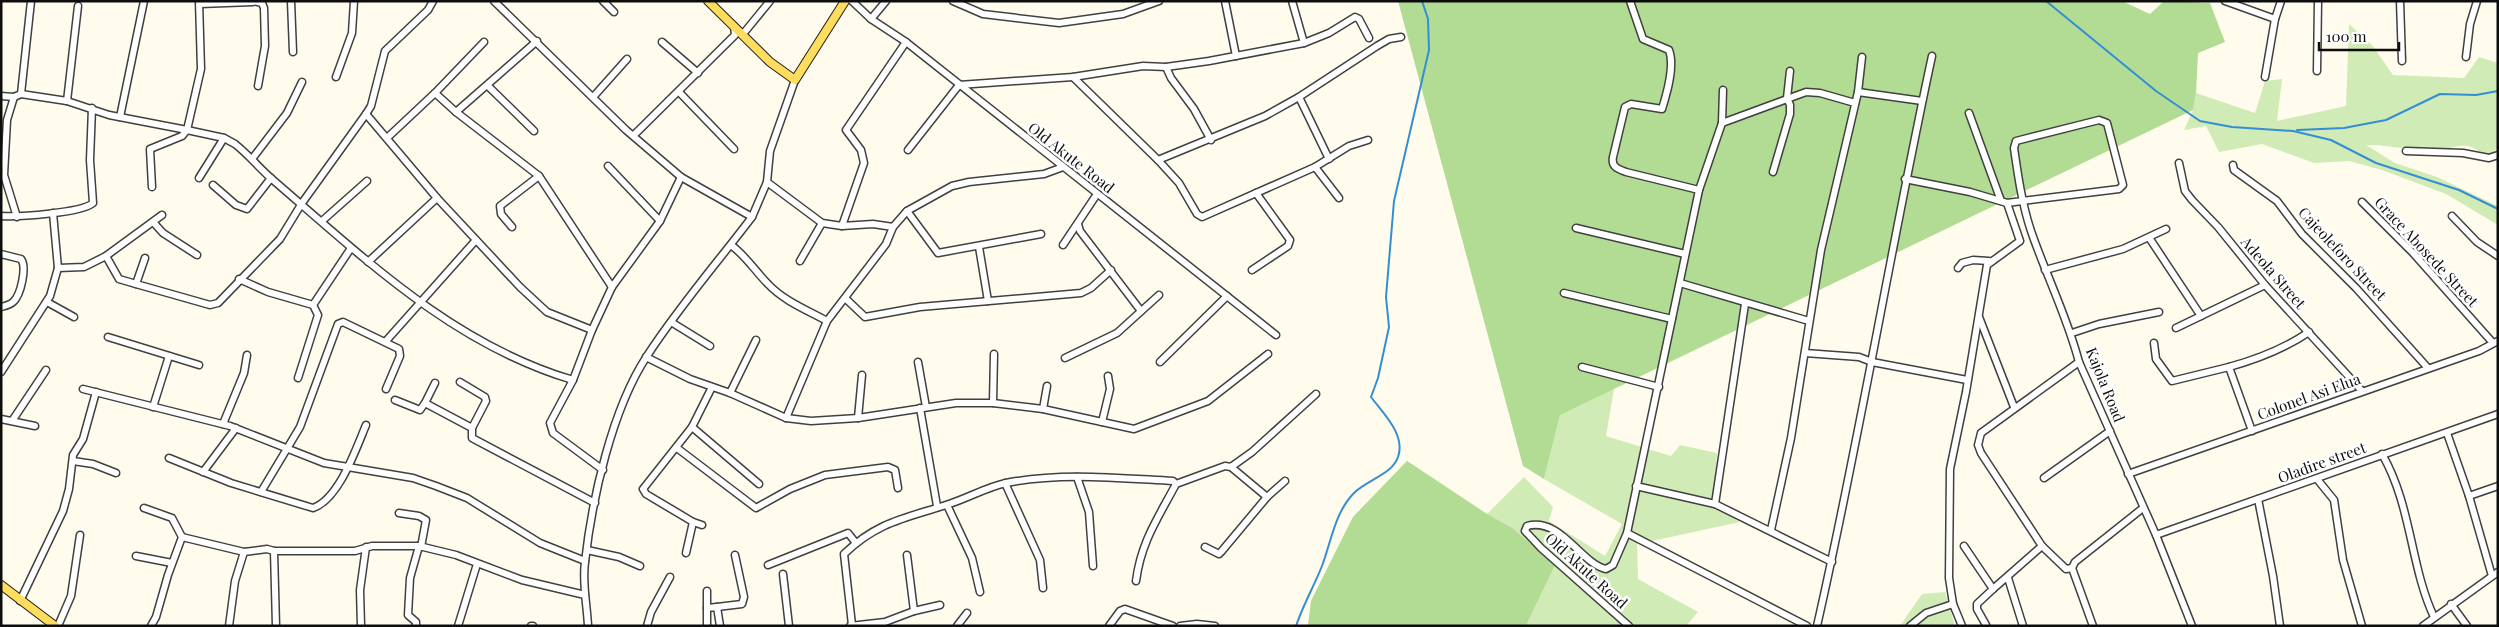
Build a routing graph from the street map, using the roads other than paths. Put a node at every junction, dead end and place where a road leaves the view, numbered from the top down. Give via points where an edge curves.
1 (31, 1) edge
2 (144, 1) edge
3 (291, 1) edge
4 (354, 1) edge
5 (433, 1) edge
6 (494, 1) edge
7 (603, 1) edge
8 (708, 1) edge
9 (770, 1) edge
10 (845, 1) edge
11 (852, 1) edge
12 (886, 1) edge
13 (953, 1) edge
14 (1159, 1) edge
15 (1224, 1) edge
16 (1292, 1) edge
17 (1630, 1) edge
18 (2225, 1) edge
19 (2281, 1) edge
20 (2318, 1) edge
21 (2400, 1) edge
22 (2477, 1) edge
23 (253, 2) edge
24 (200, 3) edge
25 (78, 6) dead end
26 (614, 12) dead end
27 (871, 19) junction
28 (2275, 19) junction
29 (734, 25) junction
30 (744, 34) junction
31 (1400, 37) dead end
32 (1369, 38) dead end
33 (537, 41) junction
34 (484, 42) dead end
35 (662, 42) dead end
36 (906, 42) junction
37 (1304, 43) junction
38 (293, 52) dead end
39 (1236, 56) junction
40 (1932, 56) dead end
41 (1862, 57) dead end
42 (2466, 57) dead end
43 (626, 59) dead end
44 (2402, 61) dead end
45 (1166, 67) junction
46 (1790, 71) dead end
47 (2317, 71) dead end
48 (698, 73) junction
49 (336, 77) dead end
50 (1073, 77) junction
51 (2265, 77) dead end
52 (794, 80) junction
53 (302, 82) dead end
54 (959, 85) junction
55 (258, 86) dead end
56 (488, 86) junction
57 (1723, 90) dead end
58 (678, 92) junction
59 (1858, 92) junction
60 (435, 93) junction
61 (21, 94) junction
62 (1, 96) edge
63 (594, 96) junction
64 (14, 97) junction
65 (1299, 97) junction
66 (1788, 98) junction
67 (67, 101) junction
68 (1922, 101) junction
69 (1855, 103) junction
70 (92, 108) junction
71 (456, 112) junction
72 (1969, 112) dead end
73 (366, 114) junction
74 (120, 117) junction
75 (1722, 122) junction
76 (187, 130) junction
77 (534, 131) dead end
78 (634, 135) junction
79 (224, 138) junction
80 (387, 138) junction
81 (1211, 140) junction
82 (1368, 140) dead end
83 (734, 149) dead end
84 (908, 150) dead end
85 (2406, 151) dead end
86 (2498, 155) edge
87 (252, 159) junction
88 (1329, 159) junction
89 (1158, 160) junction
90 (2178, 163) dead end
91 (2233, 165) dead end
92 (608, 166) dead end
93 (1315, 167) junction
94 (1062, 168) junction
95 (1774, 172) dead end
96 (539, 176) junction
97 (199, 178) dead end
98 (271, 178) junction
99 (681, 178) junction
100 (1905, 179) junction
101 (367, 181) dead end
102 (767, 182) junction
103 (213, 185) dead end
104 (152, 187) dead end
105 (1699, 190) junction
106 (1256, 193) junction
107 (1096, 194) junction
108 (436, 198) junction
109 (1339, 198) dead end
110 (2022, 201) junction
111 (2004, 202) junction
112 (2362, 202) dead end
113 (302, 203) junction
114 (907, 211) junction
115 (52, 213) junction
116 (162, 215) dead end
117 (1, 216) edge
118 (2452, 216) dead end
119 (17, 217) junction
120 (752, 217) junction
121 (322, 221) junction
122 (660, 221) junction
123 (153, 222) junction
124 (822, 224) junction
125 (1078, 224) junction
126 (842, 226) junction
127 (512, 227) dead end
128 (893, 227) junction
129 (1576, 228) dead end
130 (2166, 229) dead end
131 (1041, 234) dead end
132 (2150, 239) junction
133 (476, 240) junction
134 (731, 245) junction
135 (1063, 245) dead end
136 (979, 247) junction
137 (350, 248) junction
138 (1, 254) edge
139 (1685, 254) junction
140 (197, 255) dead end
141 (106, 256) junction
142 (2498, 256) edge
143 (145, 258) dead end
144 (800, 261) dead end
145 (1990, 261) junction
146 (368, 262) junction
147 (58, 268) junction
148 (1958, 268) dead end
149 (1111, 270) junction
150 (1252, 270) dead end
151 (2045, 270) junction
152 (240, 279) junction
153 (1680, 283) junction
154 (136, 284) junction
155 (2265, 285) junction
156 (612, 287) junction
157 (1564, 293) dead end
158 (1159, 295) dead end
159 (1227, 296) junction
160 (844, 298) junction
161 (988, 301) junction
162 (47, 302) junction
163 (419, 303) junction
164 (1745, 304) junction
165 (313, 305) junction
166 (1, 307) edge
167 (1141, 311) junction
168 (2159, 312) dead end
169 (1979, 316) junction
170 (2201, 316) junction
171 (74, 317) dead end
172 (1672, 319) junction
173 (827, 321) junction
174 (1809, 321) junction
175 (671, 322) junction
176 (2176, 328) dead end
177 (592, 330) junction
178 (2309, 332) junction
179 (2072, 333) junction
180 (1276, 335) dead end
181 (108, 337) dead end
182 (756, 340) dead end
183 (386, 341) junction
184 (2154, 342) dead end
185 (2495, 342) edge
186 (710, 346) dead end
187 (994, 354) dead end
188 (1268, 354) dead end
189 (1805, 354) junction
190 (247, 355) dead end
191 (169, 356) junction
192 (646, 357) junction
193 (1065, 358) dead end
194 (918, 362) dead end
195 (1160, 362) dead end
196 (1872, 362) junction
197 (2079, 362) junction
198 (199, 365) dead end
199 (1582, 367) dead end
200 (2229, 367) junction
201 (2427, 367) junction
202 (46, 370) dead end
203 (1, 372) edge
204 (862, 375) dead end
205 (1108, 376) dead end
206 (298, 378) dead end
207 (573, 380) junction
208 (1967, 380) junction
209 (460, 382) dead end
210 (435, 383) dead end
211 (1047, 386) dead end
212 (1658, 387) junction
213 (712, 388) junction
214 (83, 389) dead end
215 (386, 389) dead end
216 (2362, 391) junction
217 (96, 392) junction
218 (730, 393) junction
219 (1316, 394) dead end
220 (395, 400) dead end
221 (425, 403) junction
222 (993, 403) junction
223 (923, 407) junction
224 (2014, 407) junction
225 (153, 408) junction
226 (1043, 409) junction
227 (2498, 414) edge
228 (786, 418) junction
229 (858, 418) junction
230 (1, 419) edge
231 (12, 421) junction
232 (1102, 422) junction
233 (223, 424) junction
234 (366, 425) dead end
235 (35, 426) dead end
236 (692, 427) junction
237 (236, 428) junction
238 (472, 428) junction
239 (2252, 430) junction
240 (2110, 431) junction
241 (2447, 433) junction
242 (677, 448) junction
243 (288, 450) junction
244 (2382, 454) junction
245 (169, 458) dead end
246 (73, 461) junction
247 (1231, 467) junction
248 (347, 468) junction
249 (603, 470) junction
250 (203, 472) junction
251 (116, 473) dead end
252 (2128, 474) junction
253 (1077, 478) junction
254 (2044, 478) dead end
255 (2317, 479) junction
256 (1285, 481) dead end
257 (1005, 483) junction
258 (760, 484) dead end
259 (1176, 484) junction
260 (1636, 486) junction
261 (2498, 486) edge
262 (898, 488) dead end
263 (261, 492) junction
264 (2469, 496) junction
265 (1267, 497) junction
266 (2258, 499) junction
267 (595, 503) junction
268 (1715, 504) junction
269 (947, 505) junction
270 (937, 506) junction
271 (144, 508) dead end
272 (2143, 508) junction
273 (399, 513) dead end
274 (693, 522) junction
275 (702, 525) dead end
276 (1771, 530) junction
277 (1626, 533) junction
278 (80, 534) dead end
279 (2156, 535) junction
280 (182, 537) junction
281 (856, 543) junction
282 (420, 546) junction
283 (1964, 546) dead end
284 (2042, 546) junction
285 (366, 547) junction
286 (1204, 547) dead end
287 (587, 550) junction
288 (274, 551) junction
289 (244, 552) junction
290 (686, 553) dead end
291 (735, 554) dead end
292 (907, 555) dead end
293 (136, 556) dead end
294 (585, 561) junction
295 (1832, 562) junction
296 (172, 563) junction
297 (478, 564) junction
298 (768, 565) dead end
299 (640, 566) dead end
300 (1093, 566) dead end
301 (2072, 568) junction
302 (783, 574) dead end
303 (2495, 574) edge
304 (670, 577) dead end
305 (2008, 578) junction
306 (1136, 581) dead end
307 (1, 585) edge
308 (1043, 588) dead end
309 (1993, 588) junction
310 (706, 591) dead end
311 (980, 592) dead end
312 (584, 595) junction
313 (20, 601) junction
314 (1953, 604) junction
315 (2451, 604) junction
316 (940, 605) dead end
317 (717, 607) junction
318 (707, 608) junction
319 (914, 611) junction
320 (967, 613) dead end
321 (2434, 617) junction
322 (1986, 625) edge
323 (57, 626) edge
324 (151, 626) edge
325 (228, 626) edge
326 (276, 626) edge
327 (361, 626) edge
328 (416, 626) edge
329 (458, 626) edge
330 (588, 626) edge
331 (647, 626) edge
332 (707, 626) edge
333 (720, 626) edge
334 (788, 626) edge
335 (851, 626) edge
336 (957, 626) edge
337 (1109, 626) edge
338 (1173, 626) edge
339 (1180, 626) edge
340 (1215, 626) edge
341 (1629, 626) edge
342 (1807, 626) edge
343 (1817, 626) edge
344 (1910, 626) edge
345 (1962, 626) edge
346 (2024, 626) edge
347 (2093, 626) edge
348 (2192, 626) edge
349 (2280, 626) edge
350 (2362, 626) edge
351 (2423, 626) edge
352 (2467, 626) edge

1 - 61 street
2 - 74 street
3 - 38 street
4 - 49 street via 352,33
5 - 73 street via 428,10 385,51
6 - 33 street
7 - 26 street
8 - 29 main road
9 - 30 street
10 - 52 main road
11 - 27 street, Old Akute Road
12 - 27 street
13 - 14 street via 983,14 1060,23 1123,14
15 - 39 street
16 - 37 street
17 - 105 street via 1643,39 1669,50 1670,74 1660,110 1631,104 1625,107 1613,164 1626,172
18 - 28 street
19 - 28 street
20 - 47 street
21 - 44 street
22 - 42 street
23 - 24 street
23 - 55 street via 262,4 264,8 264,46
24 - 76 street via 201,69
25 - 67 street
27 - 36 street, Old Akute Road
28 - 51 street
29 - 30 main road
29 - 48 street via 735,35
30 - 52 main road via 770,62
31 - 65 street via 1377,46
32 - 37 street via 1359,19 1354,17 1329,33
33 - 56 street
33 - 63 street
34 - 60 street
35 - 48 street
36 - 54 street, Old Akute Road
36 - 126 street via 846,130 861,150 864,163
37 - 39 street
39 - 45 street
40 - 68 street
41 - 59 street
43 - 63 street
45 - 50 street via 1143,66
45 - 81 street
46 - 66 street
48 - 58 street
50 - 54 street
50 - 89 street
52 - 102 street via 770,151
53 - 87 street via 287,112
54 - 84 street
54 - 94 street, Old Akute Road
56 - 71 street
56 - 77 street
57 - 75 street
58 - 78 street
58 - 83 street
59 - 68 street
59 - 69 street
60 - 71 street
60 - 80 street
61 - 64 street
61 - 67 street
62 - 64 street
63 - 78 street
64 - 119 street via 7,120 4,174
65 - 81 street
65 - 88 street
66 - 69 street via 1813,92
66 - 75 street
66 - 95 street via 1790,114
67 - 70 street
68 - 100 street
69 - 174 street via 1821,250
70 - 74 street
70 - 115 street via 90,160 93,203
71 - 96 street
72 - 111 street
73 - 80 street
73 - 113 street
74 - 76 street
75 - 105 street
76 - 79 street
76 - 104 street via 182,136 150,149
78 - 99 street
79 - 87 street
79 - 97 street
80 - 108 street
81 - 89 street
82 - 88 street via 1349,146
85 - 86 street via 2463,153 2489,158
87 - 98 street
88 - 93 street
89 - 106 street via 1179,183 1202,217
90 - 155 street, Adeola Street via 2185,191
91 - 201 street, Cajeoleforo Street via 2234,170 2277,201 2302,234
92 - 122 street
93 - 106 street
93 - 109 street
94 - 107 street, Old Akute Road
94 - 114 street via 1044,174 952,186
96 - 127 street via 500,206 501,214
96 - 156 street
98 - 103 street via 247,209 236,205
98 - 113 street
99 - 120 street
99 - 122 street
100 - 111 street
100 - 196 street
101 - 121 street
102 - 120 street
102 - 124 street
105 - 139 street
106 - 150 street via 1290,240 1288,246
107 - 125 street
107 - 159 street, Old Akute Road
108 - 133 street
108 - 146 street
110 - 110 street, Kajola Road via 2014,144 2020,139 2099,120 2106,124 2123,185 2121,188
110 - 111 street
110 - 151 street, Kajola Road
111 - 145 street via 2020,241
112 - 185 street, Grace Abosede Street
113 - 121 street
113 - 152 street via 280,239
114 - 128 street
114 - 136 street via 938,253
115 - 119 street
115 - 147 street
116 - 123 street
117 - 119 street
118 - 142 street via 2477,242
120 - 134 street
121 - 137 street
122 - 156 street
123 - 140 street via 163,233
123 - 141 street
124 - 126 street
124 - 144 street
125 - 135 street
125 - 149 street
126 - 128 street via 873,224
128 - 160 street via 886,244
129 - 139 street
130 - 132 street
131 - 136 street
132 - 151 street
132 - 170 street
133 - 163 street
133 - 177 street via 547,312
134 - 173 street via 782,296
134 - 175 street
136 - 161 street
137 - 146 street
137 - 165 street
138 - 166 street via 21,259 24,267 16,299
139 - 153 street
141 - 147 street via 84,266
141 - 154 street via 119,279
143 - 154 street
145 - 148 street via 1973,260 1962,263
145 - 169 street
146 - 163 street
147 - 162 street
149 - 161 street via 1081,293
149 - 167 street
151 - 179 street, Kajola Road
152 - 154 street via 214,305
152 - 165 street via 268,292
153 - 164 street
153 - 172 street
155 - 170 street
155 - 178 street, Adeola Street
156 - 177 street
157 - 172 street
158 - 167 street
159 - 180 street, Old Akute Road
159 - 195 street
160 - 161 street via 865,318 920,307
160 - 173 street
162 - 171 street
162 - 203 street
163 - 183 street
163 - 207 street via 458,329 523,363
164 - 174 street
164 - 268 street
165 - 206 street via 318,315
167 - 193 street via 1117,332
168 - 179 street
169 - 208 street
169 - 224 street
170 - 176 street
172 - 212 street
173 - 228 street
174 - 189 street
175 - 186 street
175 - 192 street
177 - 207 street
178 - 200 street via 2289,345
178 - 216 street, Adeola Street
179 - 197 street, Kajola Road
181 - 191 street
182 - 218 street
183 - 215 street via 398,349 400,356
183 - 243 street via 343,322 338,324 300,427
184 - 200 street via 2156,359 2172,381
185 - 201 street, Colonel Asi Elua via 2479,351
187 - 222 street
188 - 232 street via 1196,408 1134,430
189 - 196 street via 1860,356
189 - 276 street
190 - 233 street via 244,373
191 - 198 street
191 - 225 street
192 - 213 street
192 - 249 street via 618,413
194 - 223 street
196 - 208 street
196 - 295 street
197 - 224 street
197 - 240 street, Kajola Road
199 - 212 street
200 - 239 street
201 - 216 street, Colonel Asi Elua
202 - 231 street
204 - 229 street
205 - 232 street via 1110,389
207 - 249 street via 550,427 568,445
208 - 314 street via 1950,469 1948,556
209 - 238 street via 485,397
210 - 221 street
211 - 226 street
212 - 260 street
213 - 218 street
213 - 236 street
214 - 217 street
216 - 239 street, Colonel Asi Elua
217 - 225 street
217 - 246 street via 84,439 76,449
218 - 228 street
219 - 247 street
220 - 221 street via 420,410
221 - 238 street
222 - 223 street
222 - 226 street
223 - 229 street
223 - 270 street
224 - 284 street via 1982,433 1978,445
225 - 233 street
226 - 232 street
227 - 241 street, Oladire street
228 - 229 street via 811,421
230 - 231 street
231 - 235 street
233 - 237 street
234 - 248 street
236 - 242 street
236 - 258 street
237 - 243 street
237 - 250 street
238 - 267 street via 472,438 477,442
239 - 252 street, Colonel Asi Elua
240 - 252 street, Kajola Road
240 - 254 street
241 - 244 street, Oladire street
241 - 264 street
242 - 262 street via 756,508 825,474 888,466 895,470
242 - 274 street via 644,492
243 - 248 street
243 - 263 street
244 - 255 street, Oladire street
244 - 321 street via 2397,484
245 - 250 street
246 - 251 street
246 - 313 street via 63,511
247 - 259 street via 1225,466
247 - 265 street
248 - 263 street via 322,505 313,508
248 - 294 street via 413,478 459,494 540,543
249 - 267 street
250 - 263 street
252 - 272 street, Kajola Road
253 - 257 street
253 - 259 street via 1173,481
253 - 300 street via 1089,512
255 - 266 street, Oladire street
255 - 350 street via 2334,500 2345,569
256 - 265 street
257 - 269 street
257 - 308 street via 1040,560
259 - 306 street via 1139,557
260 - 268 street
260 - 277 street
261 - 264 street
264 - 303 street
265 - 286 street via 1219,554
266 - 279 street, Oladire street
266 - 349 street
267 - 287 street
268 - 276 street
269 - 270 street
269 - 311 street via 972,558
270 - 281 street via 888,523
271 - 280 street via 172,518
272 - 279 street, Kajola Road
272 - 301 street via 2075,562
273 - 282 street via 422,516 426,520
274 - 275 street
274 - 290 street
276 - 295 street
277 - 341 street, Old Akute Road via 1613,565 1606,570 1546,526 1537,523 1527,526 1525,531
277 - 342 street
278 - 323 street via 71,596
279 - 348 street, Kajola Road
280 - 289 street
280 - 296 street
281 - 298 street via 848,533
281 - 335 street via 844,554
282 - 285 street
282 - 297 street via 456,554
282 - 328 street via 410,578 408,615
283 - 309 street
284 - 301 street via 2060,565
284 - 305 street
285 - 288 street via 355,551
285 - 327 street via 360,590
287 - 294 street
287 - 299 street
288 - 289 street
288 - 326 street
289 - 325 street via 235,581
291 - 317 street via 744,597 742,604
292 - 319 street
293 - 296 street
294 - 312 street
295 - 343 street
296 - 324 street
297 - 312 street via 531,583
297 - 329 street
301 - 347 street
302 - 334 street
303 - 315 street
304 - 331 street
305 - 309 street
305 - 346 street
307 - 313 main road
309 - 322 street via 1977,604
310 - 318 street
312 - 330 street
313 - 323 main road
314 - 344 street via 1926,613
314 - 345 street
315 - 321 street
315 - 352 street
316 - 319 street
317 - 318 street
317 - 333 street
318 - 332 street
319 - 335 street via 885,622
320 - 336 street
321 - 351 street
337 - 338 street via 1125,609
339 - 340 street

